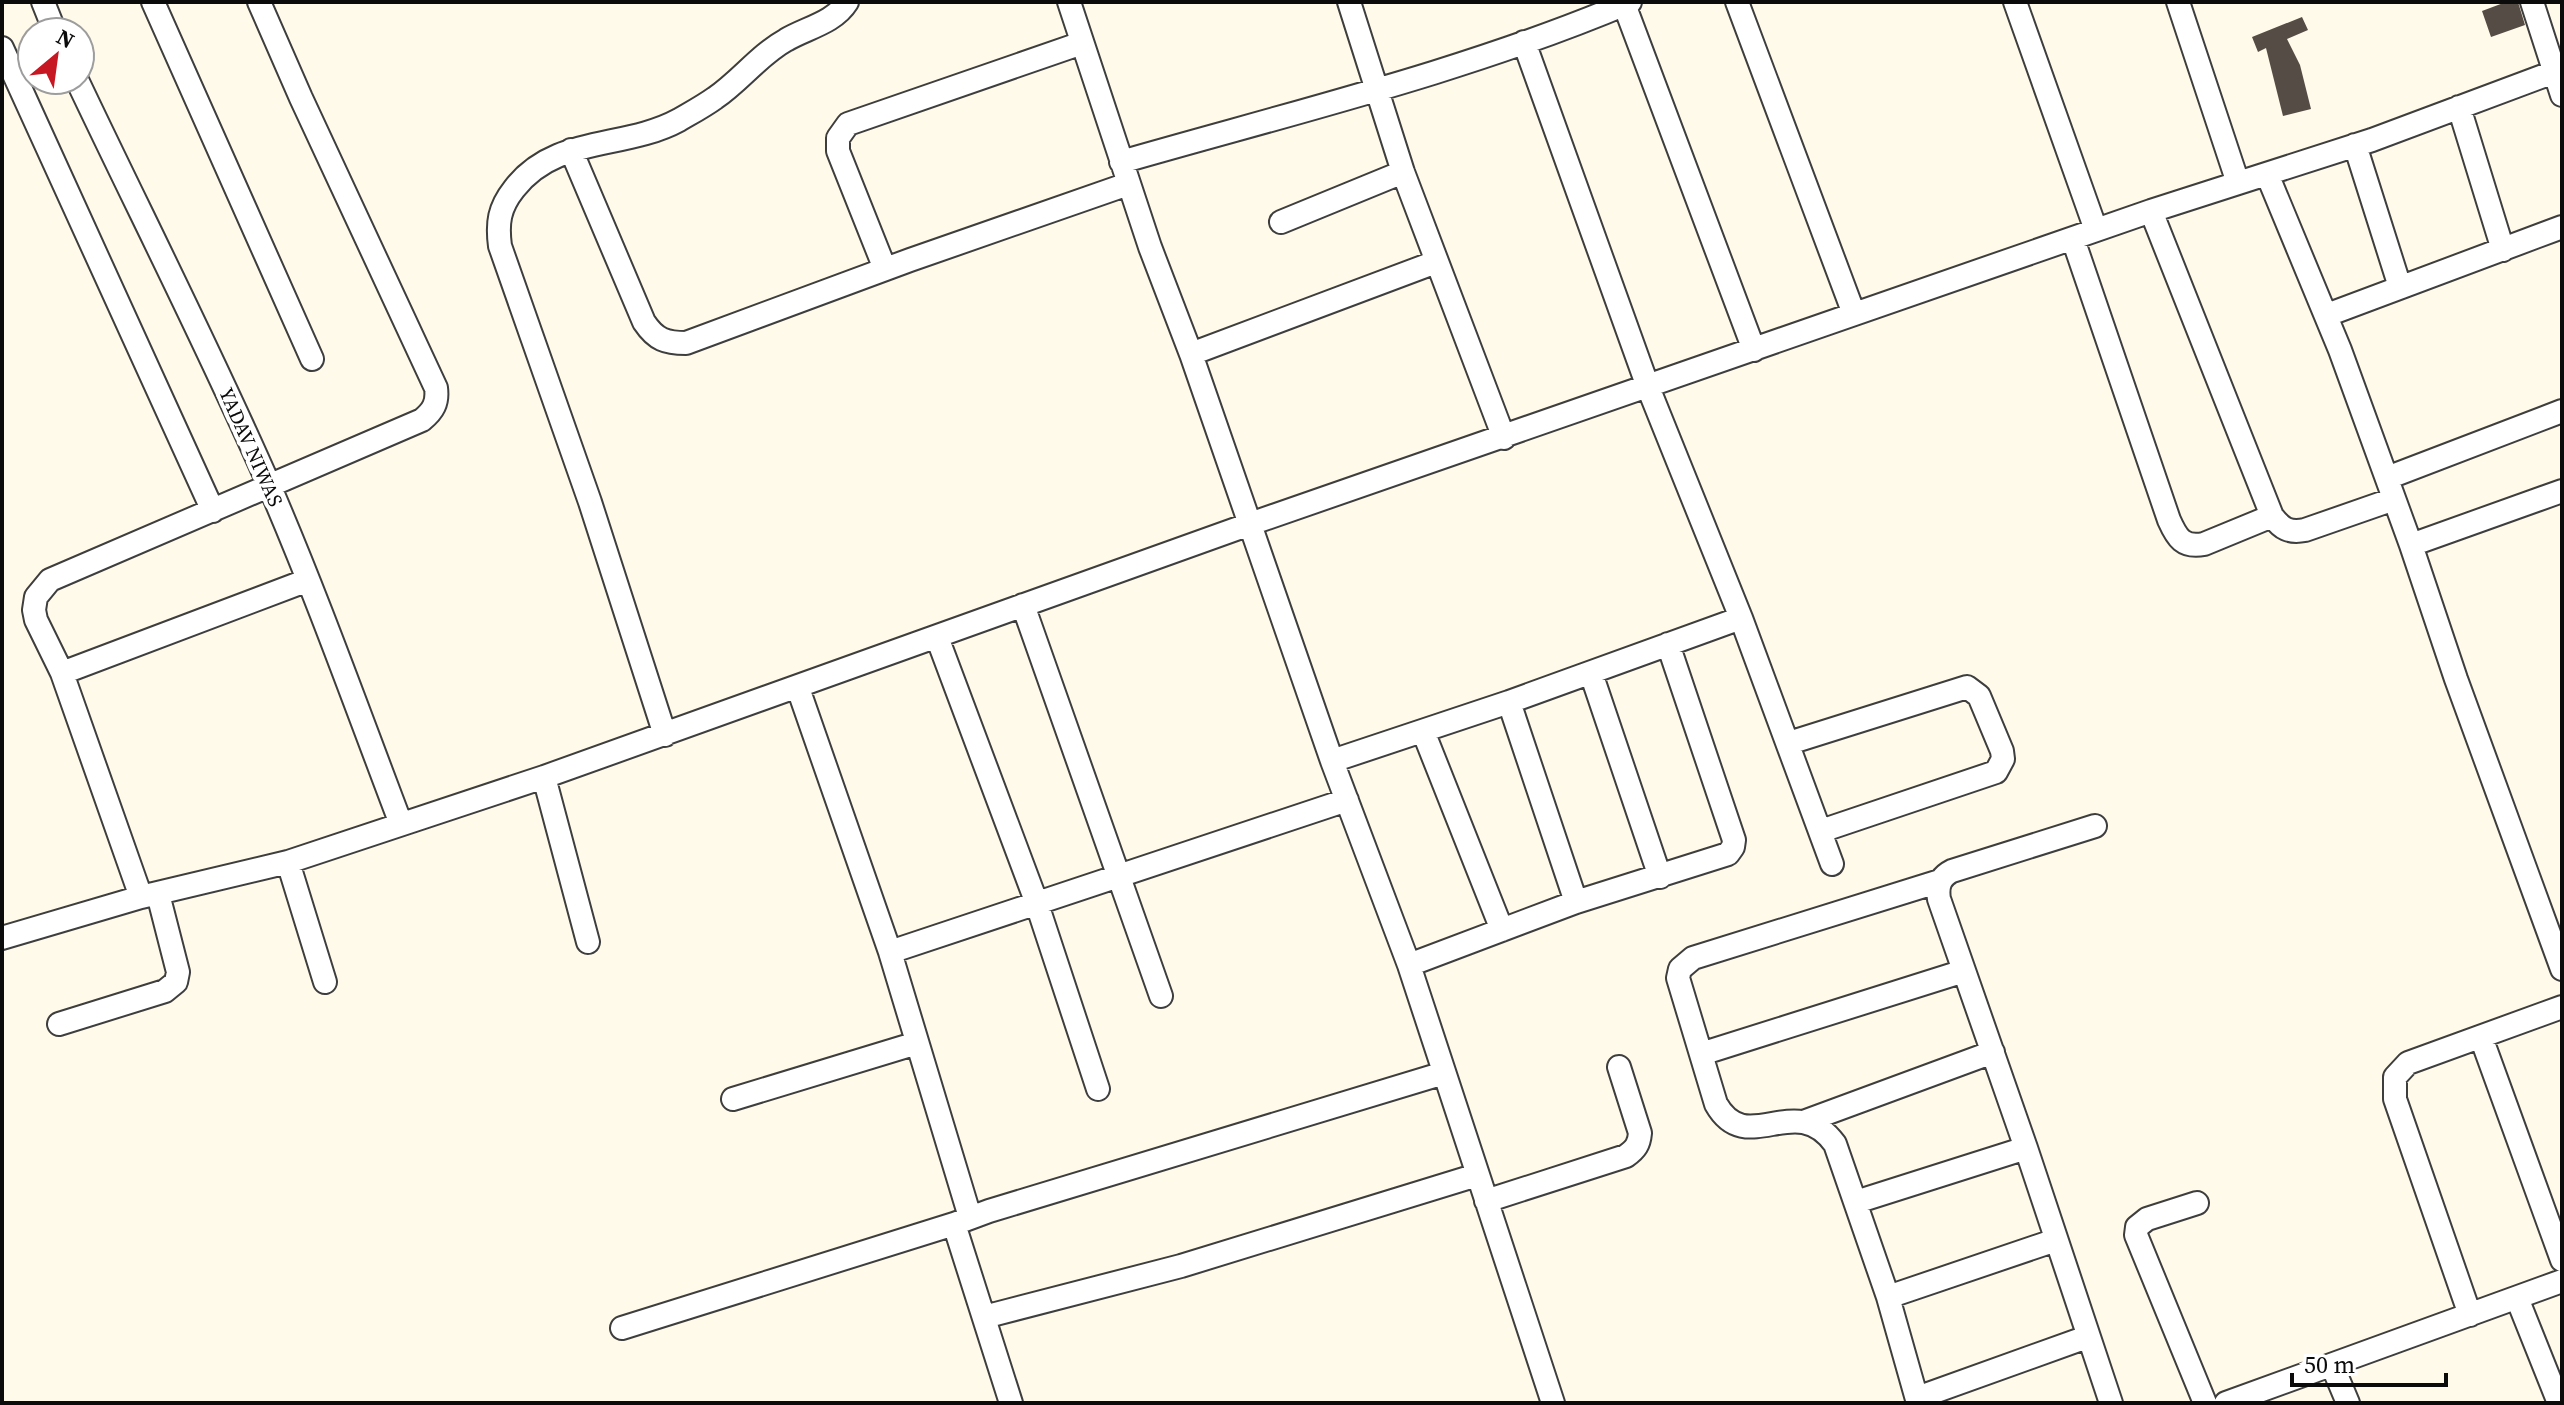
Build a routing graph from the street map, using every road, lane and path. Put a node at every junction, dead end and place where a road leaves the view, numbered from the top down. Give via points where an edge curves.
1 (153, 2) edge
2 (259, 2) edge
3 (847, 2) edge
4 (1069, 2) edge
5 (1349, 2) edge
6 (1737, 2) edge
7 (2015, 2) edge
8 (2178, 2) edge
9 (2532, 2) edge
10 (1627, 3) edge
11 (1524, 42) junction
12 (1082, 43) junction
13 (2, 48) edge
14 (2558, 70) edge
15 (1378, 88) junction
16 (2562, 95) edge
17 (85, 96) edge
18 (2459, 107) junction
19 (2355, 145) junction
20 (571, 150) junction
21 (1121, 162) junction
22 (1403, 172) junction
23 (2267, 174) junction
24 (2238, 183) junction
25 (1128, 184) junction
26 (2151, 211) junction
27 (1281, 222) dead end
28 (2562, 227) edge
29 (2096, 230) junction
30 (2073, 239) junction
31 (2503, 250) junction
32 (1436, 262) junction
33 (885, 269) junction
34 (2400, 287) junction
35 (1854, 314) junction
36 (2327, 315) junction
37 (1754, 350) junction
38 (1191, 354) junction
39 (312, 359) dead end
40 (1648, 387) junction
41 (2562, 411) edge
42 (1504, 438) junction
43 (270, 487) junction
44 (2390, 489) junction
45 (2562, 491) edge
46 (213, 511) junction
47 (2272, 516) junction
48 (1250, 524) junction
49 (2411, 545) junction
50 (308, 580) junction
51 (1023, 605) junction
52 (1741, 618) junction
53 (937, 637) junction
54 (1668, 644) junction
55 (62, 673) junction
56 (1591, 673) junction
57 (798, 688) junction
58 (1509, 702) junction
59 (1423, 731) junction
60 (665, 735) junction
61 (1789, 743) junction
62 (1332, 761) junction
63 (544, 777) junction
64 (1347, 800) junction
65 (401, 824) junction
66 (2095, 826) dead end
67 (1821, 831) junction
68 (288, 862) junction
69 (1832, 864) dead end
70 (1120, 876) junction
71 (1660, 877) junction
72 (1940, 881) junction
73 (150, 896) junction
74 (1036, 901) junction
75 (1576, 902) junction
76 (1502, 930) junction
77 (2, 938) edge
78 (588, 942) dead end
79 (890, 952) junction
80 (1409, 965) junction
81 (2562, 969) edge
82 (1964, 971) junction
83 (325, 982) dead end
84 (1161, 996) dead end
85 (2562, 1007) edge
86 (59, 1024) dead end
87 (2481, 1037) junction
88 (917, 1043) junction
89 (1993, 1052) junction
90 (1701, 1054) junction
91 (1619, 1067) dead end
92 (1444, 1073) junction
93 (1098, 1089) dead end
94 (733, 1099) dead end
95 (1806, 1121) junction
96 (2026, 1148) junction
97 (1477, 1175) junction
98 (1486, 1201) junction
99 (1856, 1202) junction
100 (2197, 1203) dead end
101 (962, 1221) junction
102 (2056, 1240) junction
103 (2562, 1260) edge
104 (2562, 1281) edge
105 (1888, 1297) junction
106 (2517, 1298) junction
107 (2470, 1315) junction
108 (984, 1317) junction
109 (622, 1328) dead end
110 (2087, 1337) junction
111 (2332, 1365) junction
112 (1917, 1401) edge
113 (2232, 1402) edge
114 (1011, 1403) edge
115 (1553, 1403) edge
116 (2111, 1403) edge
117 (2205, 1403) edge
118 (2348, 1403) edge
119 (2559, 1403) edge

1 - 39 street
2 - 43 street via 438,399 422,420
3 - 20 street via 837,15 785,40 717,97 674,122
4 - 12 street
5 - 15 street
6 - 35 street
7 - 29 street
8 - 24 street
9 - 14 street
10 - 11 street
10 - 37 street
11 - 15 street
11 - 40 street
12 - 21 street
12 - 33 street via 848,124 841,132 838,151
13 - 46 street
14 - 16 street
14 - 18 street
15 - 21 street
15 - 22 street
17 - 43 street, YADAV NIWAS
18 - 19 street
18 - 31 street
19 - 23 street
19 - 34 street
20 - 33 street via 644,322 657,339 686,343
20 - 60 street via 535,166 505,201 497,223 500,246
21 - 25 street
22 - 27 street
22 - 32 street
23 - 24 street
23 - 36 street
24 - 26 street
25 - 33 street
25 - 38 street
26 - 29 street
26 - 47 street
28 - 31 street
29 - 30 street
30 - 35 street
30 - 47 street via 2177,538 2194,546 2204,544
31 - 34 street
32 - 38 street
32 - 42 street
34 - 36 street
35 - 37 street
36 - 44 street
37 - 40 street
38 - 48 street
40 - 42 street
40 - 52 street
41 - 44 street
42 - 48 street
43 - 46 street
43 - 50 street, YADAV NIWAS
44 - 47 street via 2294,532
44 - 49 street
45 - 49 street
46 - 55 street via 42,587 36,597 36,620
48 - 51 street
48 - 62 street
49 - 81 street
50 - 55 street
50 - 65 street, YADAV NIWAS
51 - 53 street
51 - 70 street
52 - 54 street
52 - 61 street
53 - 57 street
53 - 74 street
54 - 56 street
54 - 71 street via 1734,840 1723,857
55 - 73 street
56 - 58 street
56 - 71 street
57 - 60 street
57 - 79 street
58 - 59 street
58 - 75 street
59 - 62 street
59 - 76 street
60 - 63 street
61 - 67 street
61 - 67 street via 1967,687 1979,696 2002,751 1996,772
62 - 64 street
63 - 65 street
63 - 78 street
64 - 70 street
64 - 80 street
65 - 68 street
66 - 72 street via 1952,871
67 - 69 street
68 - 73 street
68 - 83 street
70 - 74 street
70 - 84 street
71 - 75 street
72 - 82 street via 1939,899
72 - 90 street via 1693,958 1680,969 1679,987
73 - 77 street
73 - 86 street via 178,972 176,982 165,991
74 - 79 street
74 - 93 street
75 - 76 street
76 - 80 street
79 - 88 street
80 - 92 street
82 - 89 street
82 - 90 street
85 - 87 street
87 - 103 street
87 - 107 street via 2408,1063 2394,1085
88 - 94 street
88 - 101 street
89 - 95 street
89 - 96 street
90 - 95 street via 1716,1104 1729,1122 1746,1127
91 - 98 street via 1640,1133 1633,1151
92 - 97 street
92 - 101 street
95 - 99 street via 1835,1144
96 - 99 street
96 - 102 street
97 - 98 street
97 - 108 street via 1181,1266
98 - 115 street
99 - 105 street
100 - 117 street via 2147,1219 2136,1235
101 - 108 street
101 - 109 street
102 - 105 street
102 - 110 street
104 - 106 street
105 - 112 street
106 - 107 street
106 - 119 street
107 - 111 street
108 - 114 street
110 - 112 street
110 - 116 street
111 - 113 street
111 - 118 street

